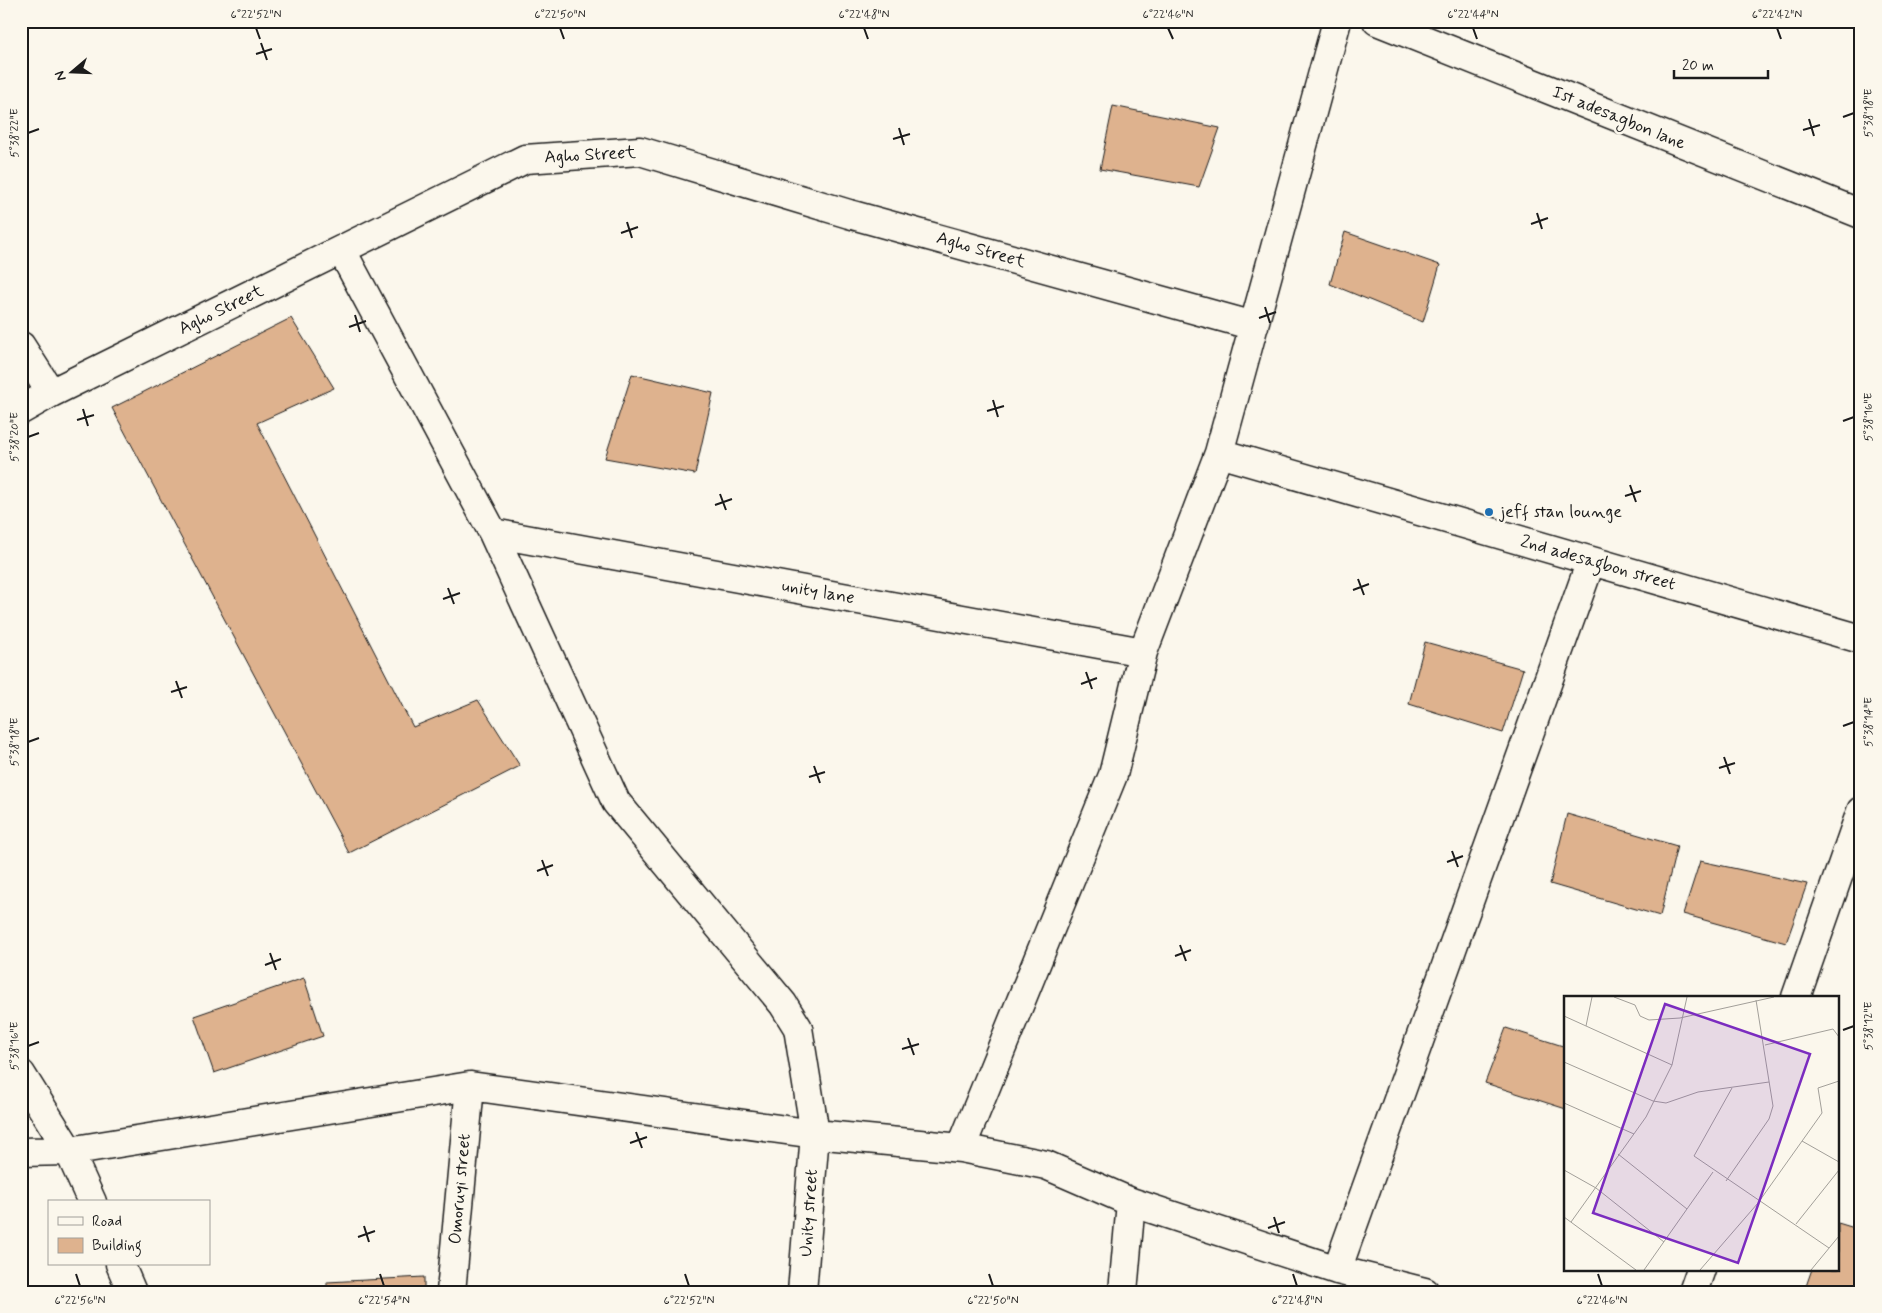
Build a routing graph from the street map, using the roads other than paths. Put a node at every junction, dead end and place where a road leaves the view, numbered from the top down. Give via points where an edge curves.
1 (1337, 21) edge
2 (1377, 21) edge
3 (1861, 214) edge
4 (342, 251) junction
5 (1254, 326) junction
6 (21, 346) edge
7 (50, 393) junction
8 (21, 410) edge
9 (1219, 453) junction
10 (492, 532) junction
11 (1591, 561) junction
12 (1861, 639) edge
13 (1143, 652) junction
14 (1861, 811) edge
15 (1796, 996) edge
16 (21, 1074) edge
17 (470, 1086) junction
18 (815, 1134) junction
19 (961, 1148) junction
20 (69, 1151) junction
21 (21, 1152) edge
22 (91, 1200) edge
23 (1131, 1202) junction
24 (121, 1266) edge
25 (1337, 1270) junction
26 (1701, 1270) edge
27 (132, 1292) edge
28 (451, 1292) edge
29 (802, 1292) edge
30 (1123, 1292) edge
31 (1425, 1292) edge
32 (1693, 1292) edge

1 - 5 street
2 - 3 street, Ist adesagbon lane
4 - 5 street, Agho Street via 525,159 640,151 849,214
4 - 7 street, Agho Street
4 - 10 street, Unity street
5 - 9 street
6 - 7 street
7 - 8 street, Agho Street
9 - 11 street, 2nd adesagbon street
9 - 13 street
10 - 13 street, unity lane
10 - 18 street, Unity street via 616,802 782,1004 798,1028
11 - 12 street, 2nd adesagbon street
11 - 25 street
13 - 19 street via 1113,775
14 - 15 street
16 - 20 street
17 - 18 street
17 - 20 street
17 - 28 street, Omoruyi street
18 - 19 street
18 - 29 street, Unity street
19 - 23 street via 1046,1164
20 - 21 street
20 - 22 street
23 - 25 street
23 - 30 street
24 - 27 street
25 - 31 street
26 - 32 street

